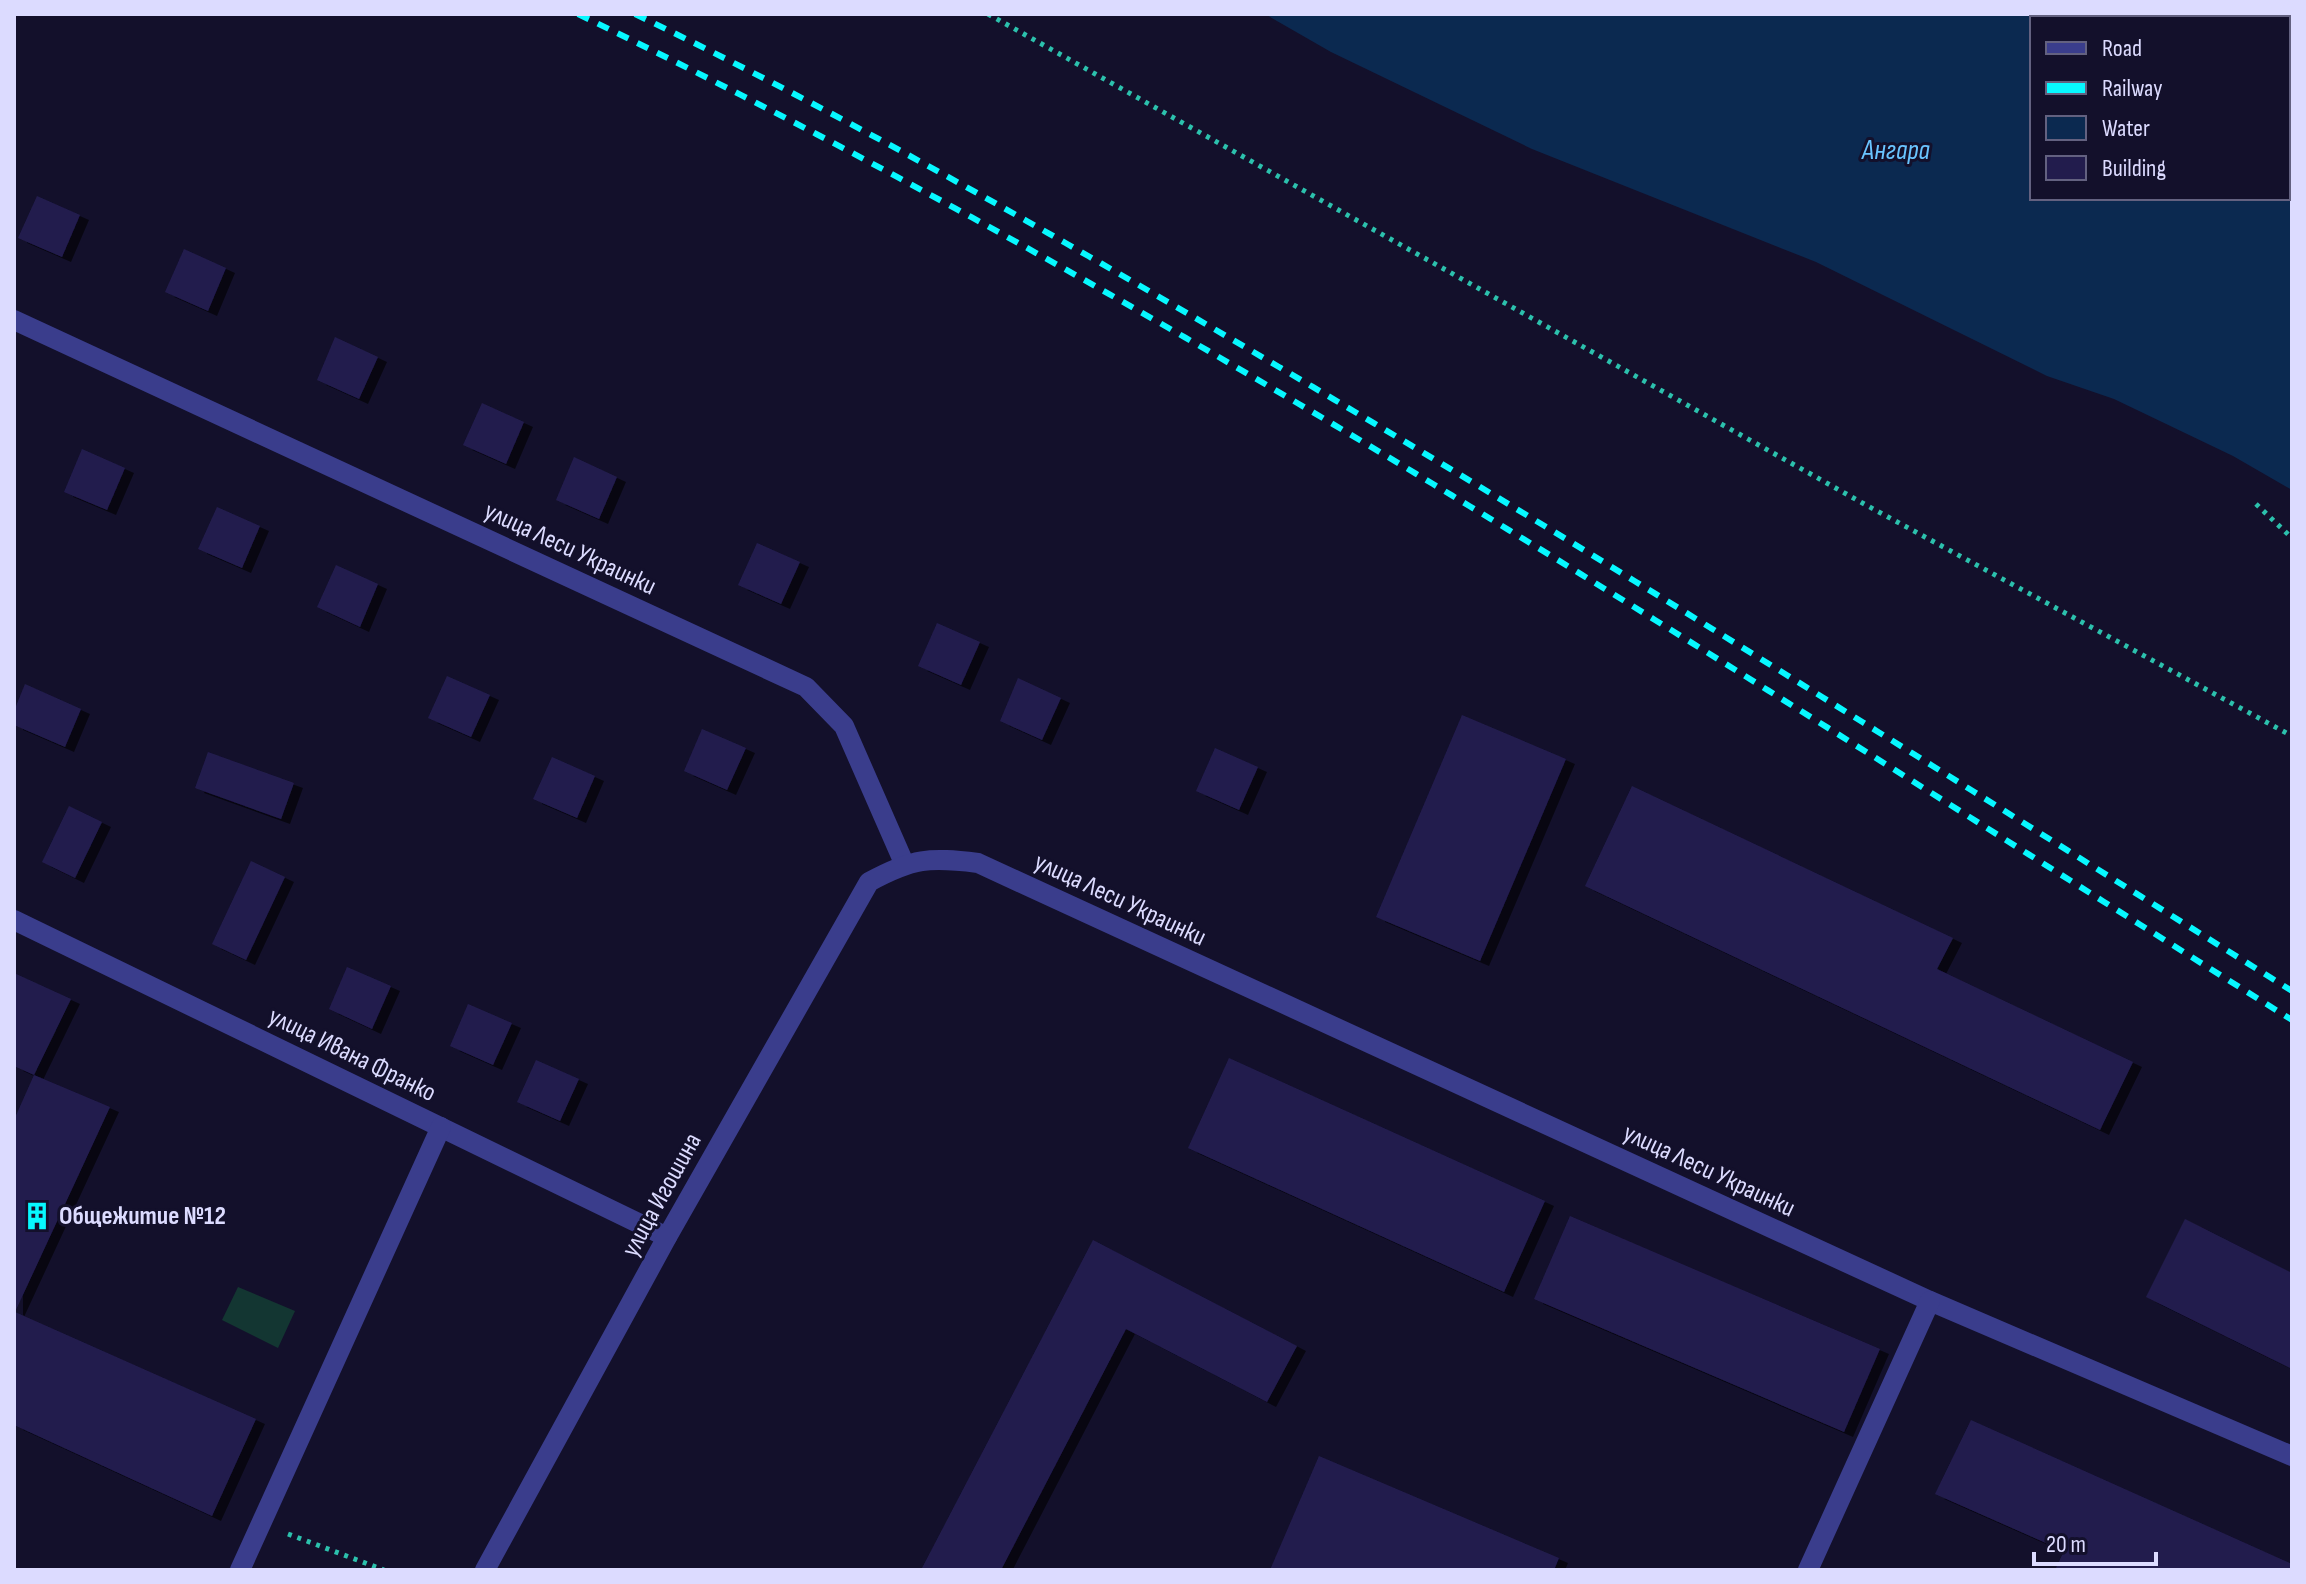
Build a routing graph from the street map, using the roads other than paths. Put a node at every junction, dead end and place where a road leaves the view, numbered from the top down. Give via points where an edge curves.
1 (14, 320) edge
2 (904, 863) junction
3 (14, 920) edge
4 (441, 1127) junction
5 (667, 1237) junction
6 (1930, 1301) junction
7 (2292, 1456) edge
8 (240, 1570) edge
9 (485, 1570) edge
10 (1808, 1570) edge

1 - 2 street, улица Леси Украинки via 806,687 844,726
2 - 5 street, улица Игошина via 869,882
2 - 6 street, улица Леси Украинки via 939,858 978,863
3 - 4 street, улица Ивана Франко
4 - 5 street, улица Ивана Франко
4 - 8 street
5 - 9 street, улица Игошина
6 - 7 street, улица Леси Украинки
6 - 10 street

